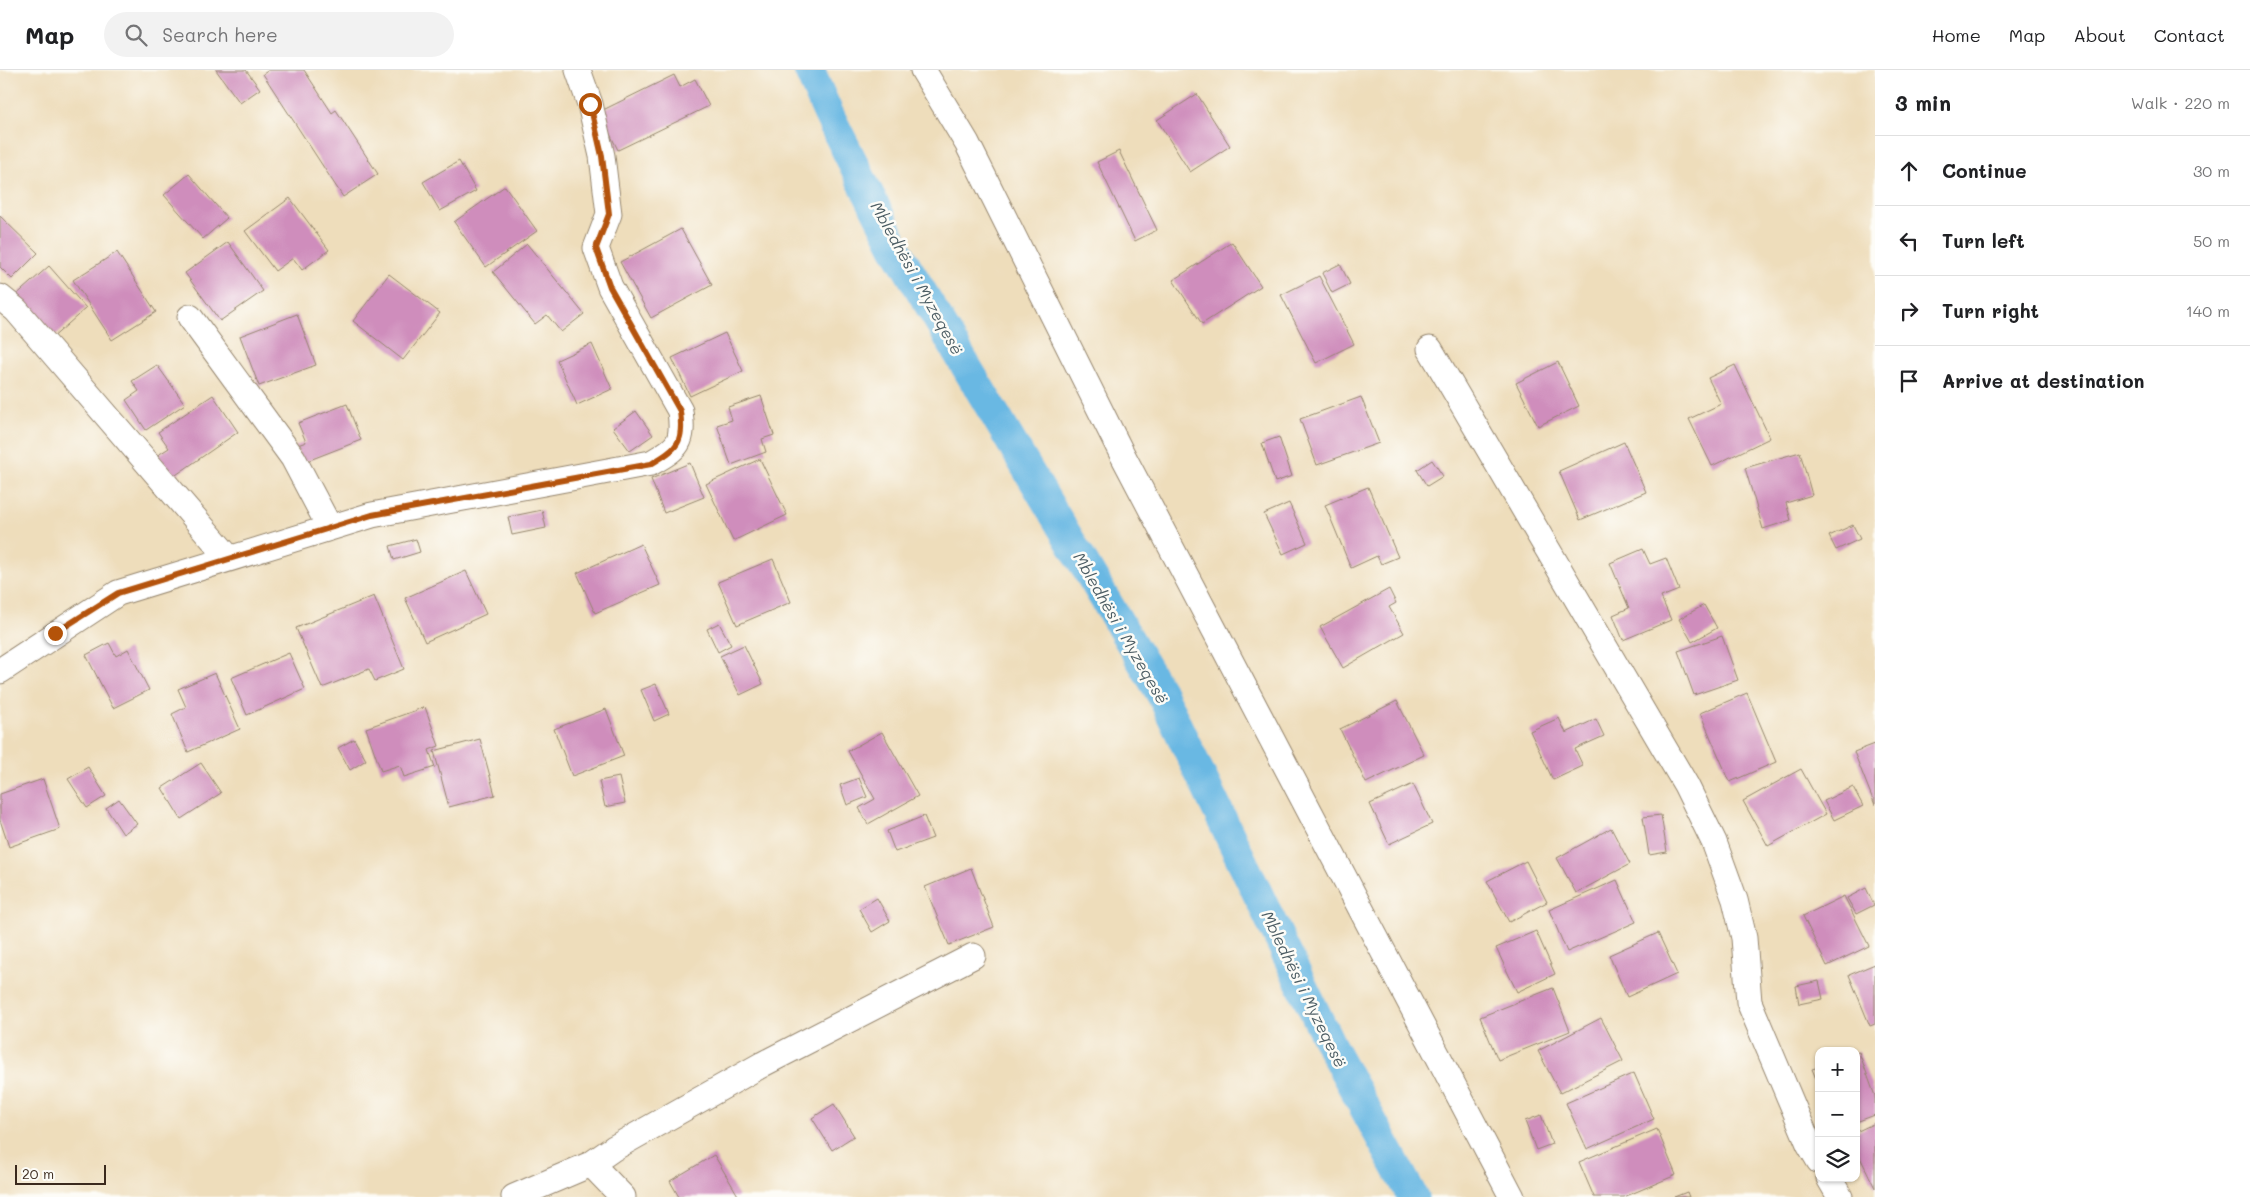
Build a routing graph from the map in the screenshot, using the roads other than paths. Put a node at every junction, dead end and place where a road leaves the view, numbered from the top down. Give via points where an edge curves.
1 (578, 70) edge
2 (923, 70) edge
3 (0, 297) edge
4 (190, 317) dead end
5 (1430, 349) dead end
6 (330, 528) junction
7 (229, 558) junction
8 (0, 671) edge
9 (973, 956) dead end
10 (1815, 1153) edge
11 (592, 1164) junction
12 (1831, 1182) edge
13 (514, 1197) edge
14 (623, 1197) edge
15 (1512, 1197) edge
16 (1840, 1197) edge

1 - 6 street via 602,156 609,214 596,248 610,287 680,411 683,432 672,451 651,464 372,515
2 - 15 street via 967,143 1120,450
3 - 7 street via 16,310
4 - 6 street via 293,458
5 - 10 street via 1686,785 1714,842 1735,900 1744,938 1749,1002 1793,1109
6 - 7 street
7 - 8 street via 118,593
9 - 11 street via 763,1064 614,1148
11 - 13 street
11 - 14 street
12 - 16 street

